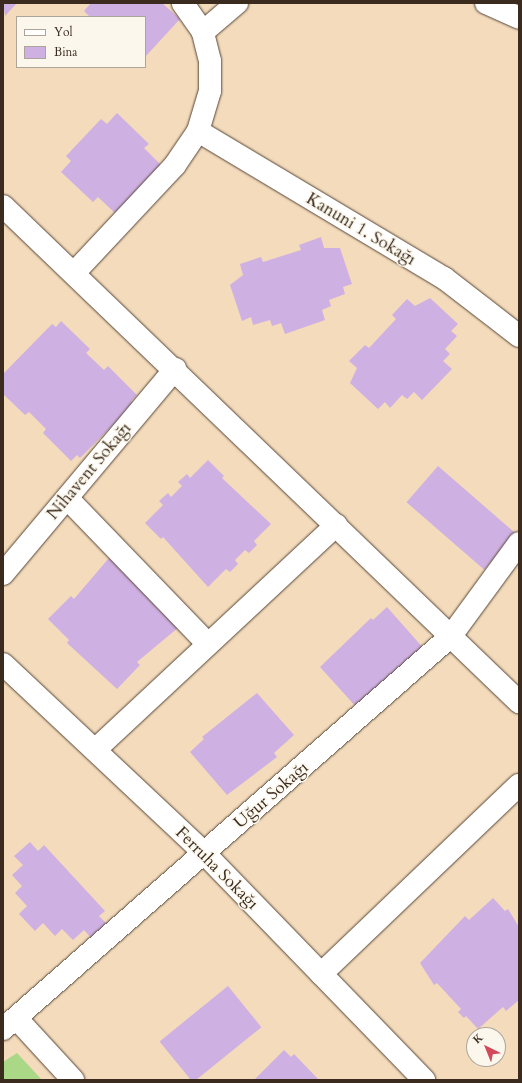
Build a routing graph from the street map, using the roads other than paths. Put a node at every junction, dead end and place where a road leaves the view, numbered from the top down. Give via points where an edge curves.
1 (183, 3) edge
2 (237, 3) edge
3 (486, 3) edge
4 (519, 18) edge
5 (203, 32) junction
6 (198, 130) junction
7 (3, 206) edge
8 (74, 273) junction
9 (519, 336) edge
10 (175, 369) junction
11 (67, 498) junction
12 (336, 525) junction
13 (519, 543) edge
14 (3, 574) edge
15 (451, 636) junction
16 (208, 644) junction
17 (3, 664) edge
18 (519, 702) edge
19 (94, 750) junction
20 (519, 785) edge
21 (205, 854) junction
22 (320, 974) junction
23 (10, 1024) edge
24 (73, 1080) edge
25 (424, 1080) edge

1 - 5 street
2 - 5 street
3 - 4 street
5 - 6 street via 210,61 210,91
6 - 8 street via 175,165
6 - 9 street, Kanuni 1. Sokağı via 444,278
7 - 8 street
8 - 10 street
10 - 11 street, Nihavent Sokağı
10 - 12 street
11 - 14 street, Nihavent Sokağı
11 - 16 street
12 - 15 street
12 - 16 street
13 - 15 street, Uğur Sokağı
15 - 18 street
15 - 21 street, Uğur Sokağı
16 - 19 street
17 - 19 street, Ferruha Sokağı
19 - 21 street, Ferruha Sokağı
20 - 22 street
21 - 22 street, Ferruha Sokağı
21 - 23 street, Uğur Sokağı
22 - 25 street, Ferruha Sokağı
23 - 24 street

